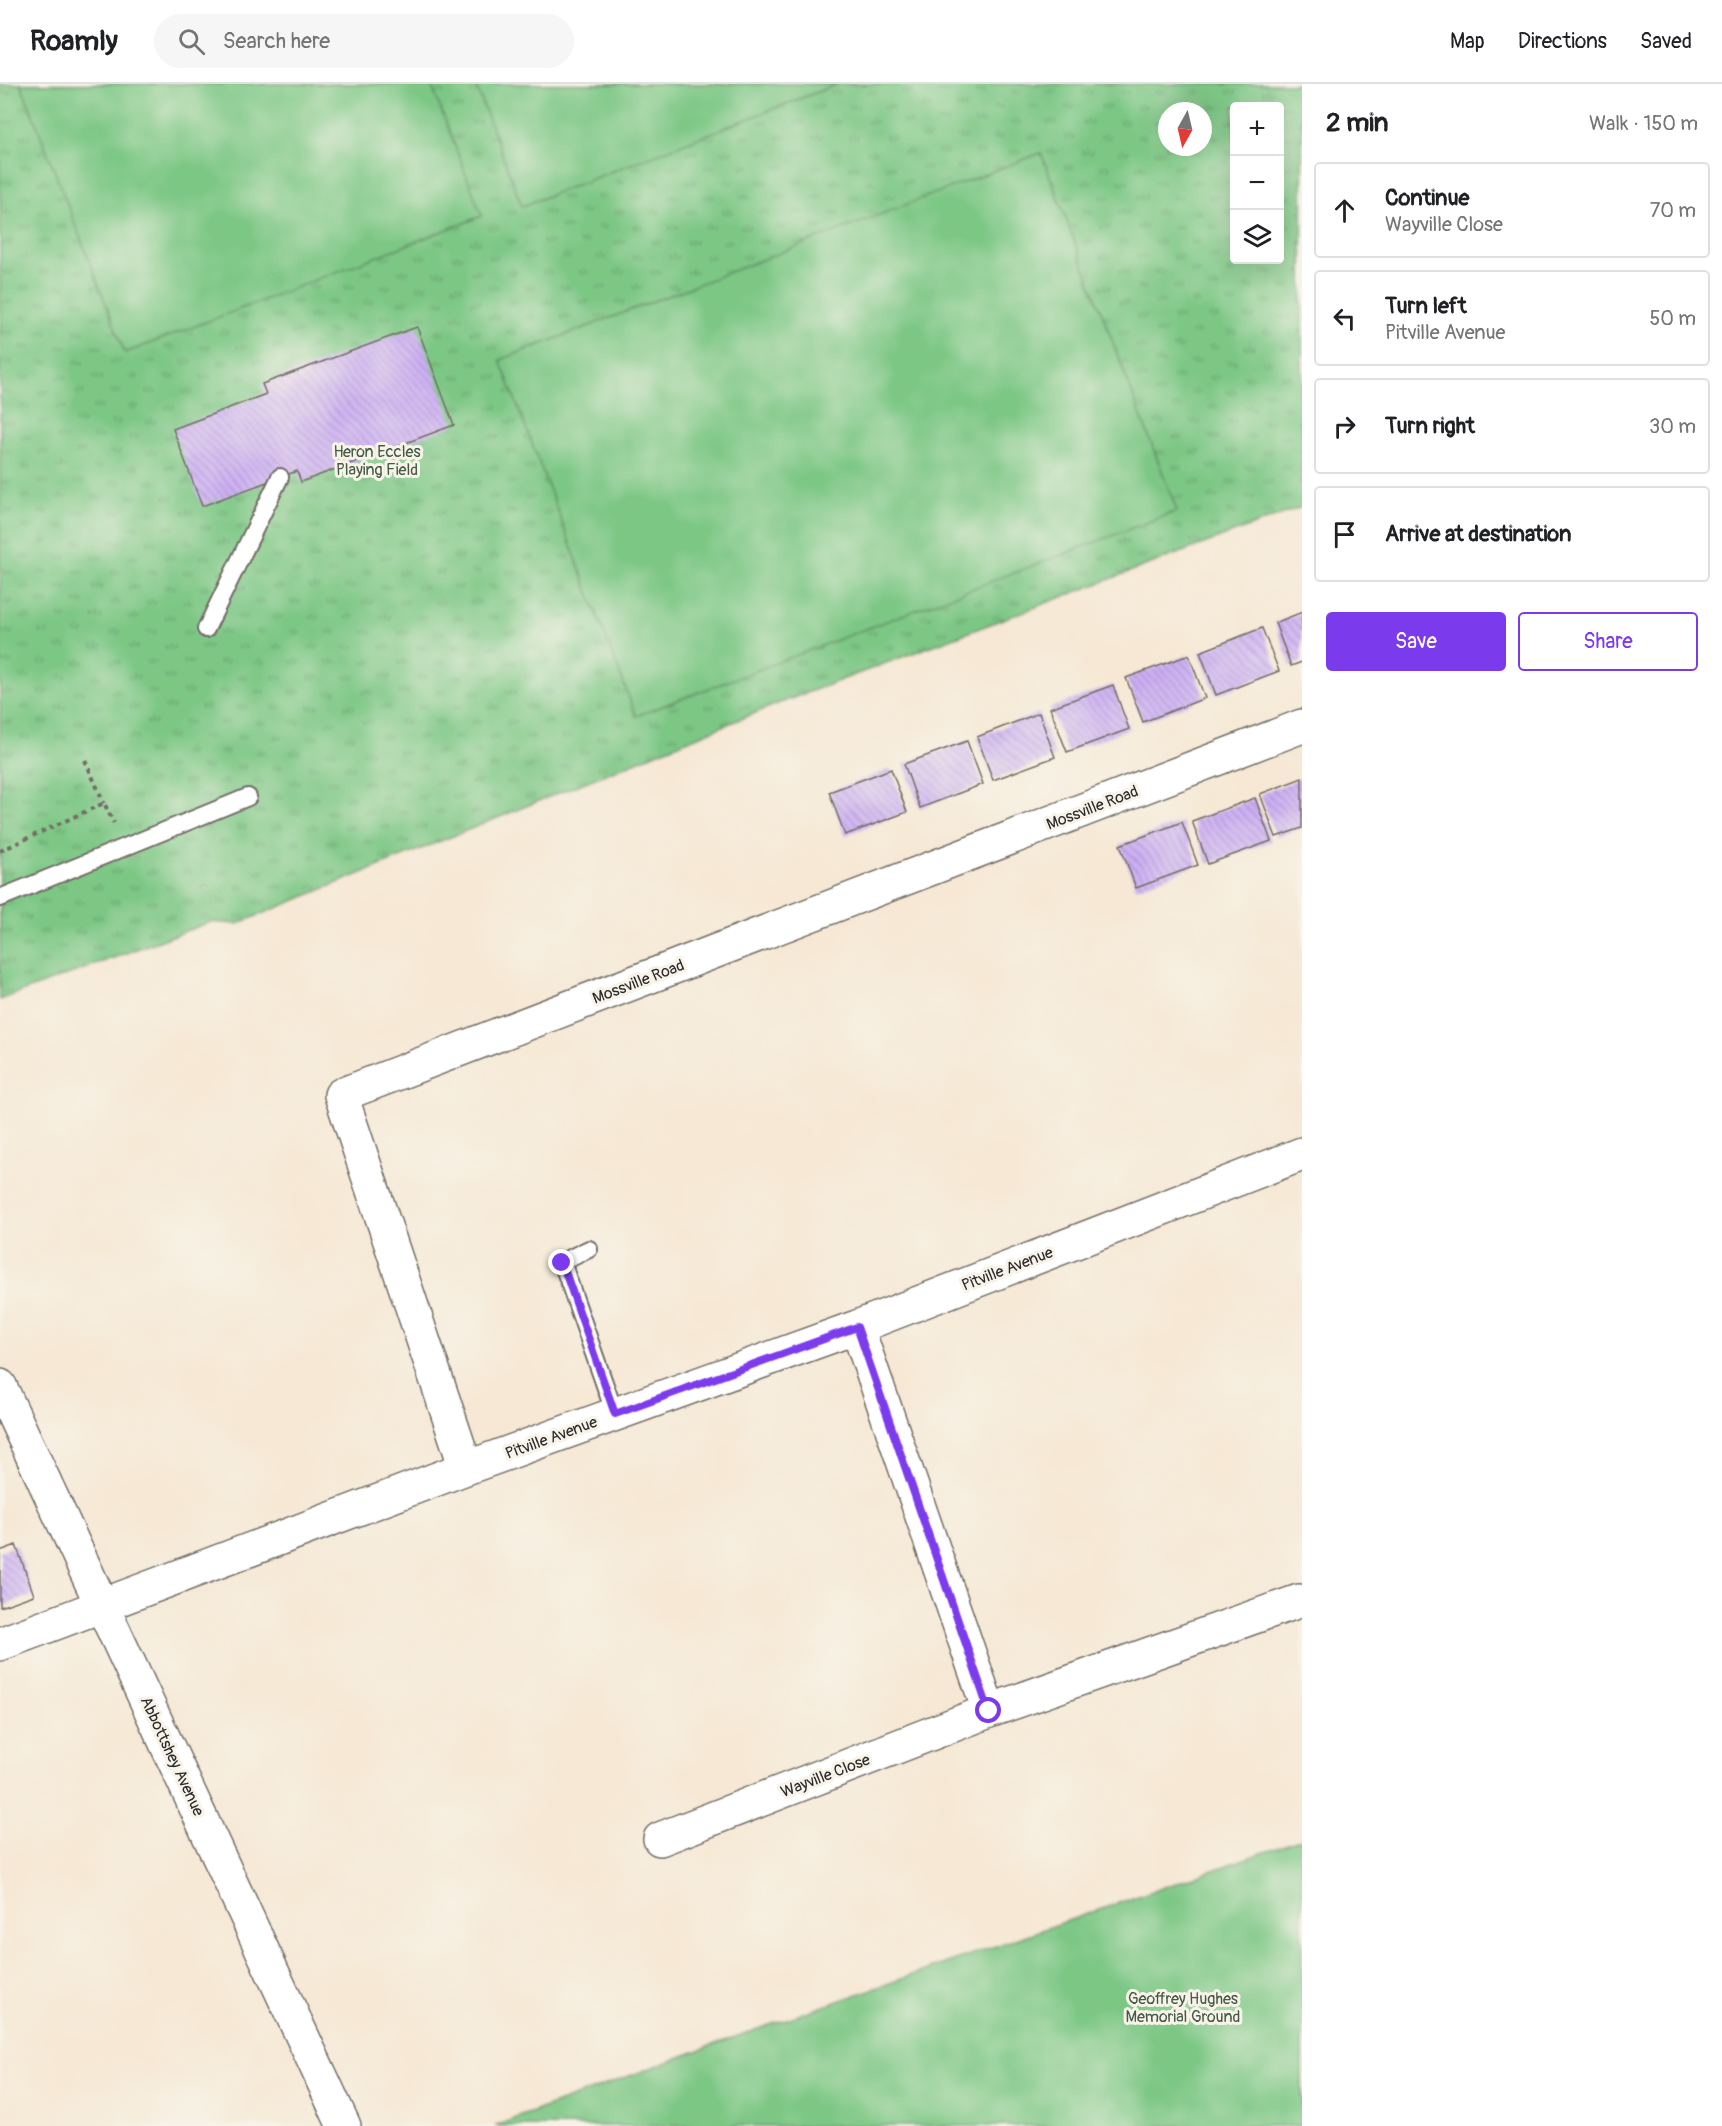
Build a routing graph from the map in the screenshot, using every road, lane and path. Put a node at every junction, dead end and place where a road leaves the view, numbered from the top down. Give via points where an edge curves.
1 (280, 477) dead end
2 (206, 629) dead end
3 (1302, 726) edge
4 (85, 760) dead end
5 (248, 797) dead end
6 (104, 803) junction
7 (126, 848) junction
8 (0, 852) edge
9 (0, 898) edge
10 (1302, 1154) edge
11 (589, 1249) dead end
12 (857, 1327) junction
13 (0, 1386) edge
14 (615, 1414) junction
15 (466, 1468) junction
16 (1299, 1601) dead end
17 (103, 1604) junction
18 (0, 1644) edge
19 (989, 1711) junction
20 (660, 1839) dead end
21 (344, 2126) edge

1 - 2 lane
3 - 15 street, Mossville Road via 341,1095
4 - 6 path
5 - 7 lane
6 - 7 path
6 - 8 path
7 - 9 lane
10 - 12 street, Pitville Avenue
11 - 14 lane via 562,1263
12 - 14 street, Pitville Avenue
12 - 19 street
13 - 17 street, Abbottshey Avenue
14 - 15 street, Pitville Avenue
15 - 17 street, Pitville Avenue
16 - 19 street, Wayville Close
17 - 18 street, Pitville Avenue
17 - 21 street, Abbottshey Avenue
19 - 20 street, Wayville Close

